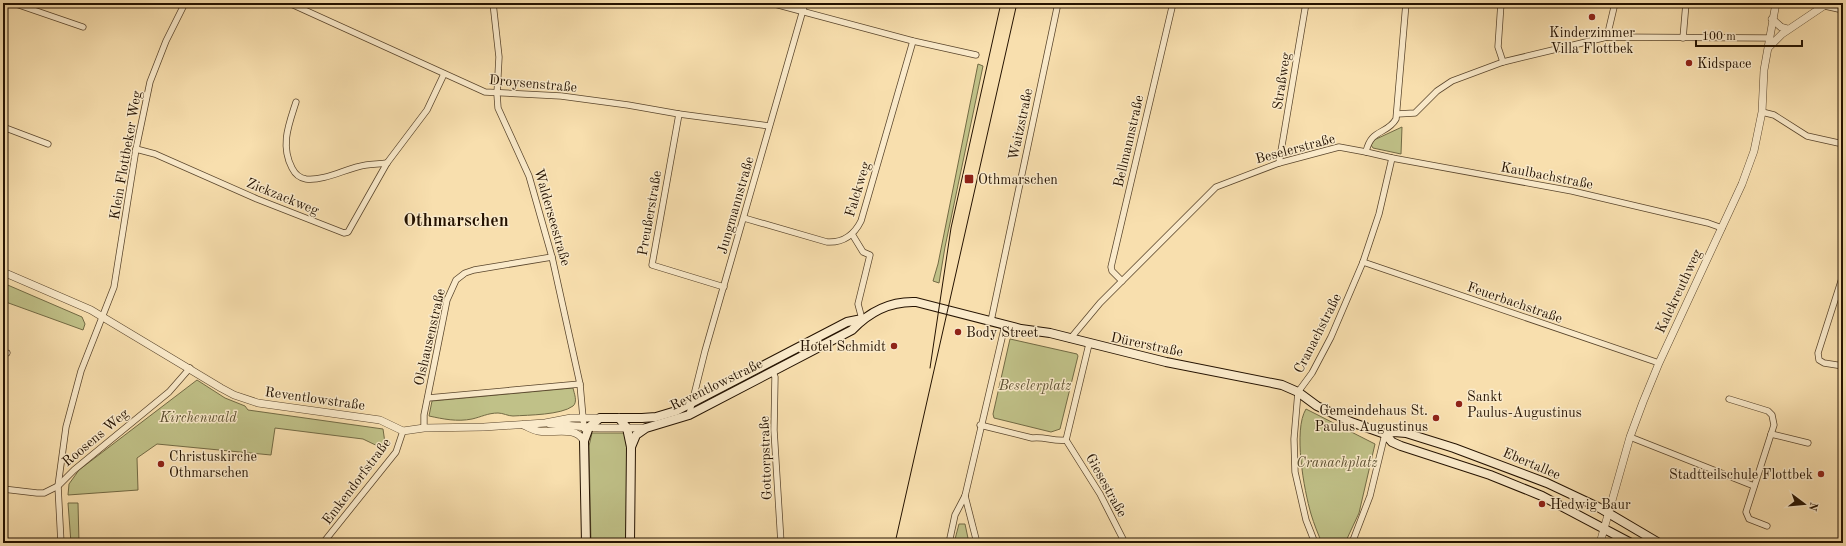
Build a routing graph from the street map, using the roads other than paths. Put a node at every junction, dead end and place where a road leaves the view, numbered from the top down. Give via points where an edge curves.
1 (13, 3) edge
2 (185, 3) edge
3 (289, 3) edge
4 (492, 3) edge
5 (771, 3) edge
6 (805, 3) edge
7 (1058, 3) edge
8 (1173, 3) edge
9 (1306, 3) edge
10 (1406, 3) edge
11 (1501, 3) edge
12 (1615, 3) edge
13 (1686, 3) edge
14 (1776, 3) edge
15 (1826, 4) edge
16 (1843, 10) edge
17 (802, 12) junction
18 (1772, 18) junction
19 (83, 27) dead end
20 (1788, 29) junction
21 (1607, 37) junction
22 (1683, 38) junction
23 (1769, 38) junction
24 (913, 41) junction
25 (1767, 49) junction
26 (976, 55) dead end
27 (1503, 62) junction
28 (444, 74) junction
29 (497, 94) junction
30 (296, 102) dead end
31 (1762, 112) junction
32 (678, 114) junction
33 (1397, 114) junction
34 (769, 126) junction
35 (3, 127) edge
36 (48, 144) dead end
37 (1843, 144) edge
38 (136, 149) junction
39 (1366, 152) junction
40 (1392, 158) junction
41 (387, 163) junction
42 (1279, 163) junction
43 (744, 218) junction
44 (1722, 228) junction
45 (852, 234) junction
46 (552, 257) junction
47 (1363, 262) junction
48 (3, 272) edge
49 (1843, 275) edge
50 (1122, 281) junction
51 (724, 287) junction
52 (102, 316) junction
53 (862, 319) junction
54 (991, 321) junction
55 (1005, 325) junction
56 (1070, 339) junction
57 (1089, 344) junction
58 (1659, 363) junction
59 (1843, 366) edge
60 (190, 368) junction
61 (772, 372) junction
62 (580, 384) junction
63 (1298, 392) junction
64 (428, 398) junction
65 (1729, 399) dead end
66 (691, 404) junction
67 (689, 415) junction
68 (583, 418) junction
69 (600, 418) junction
70 (619, 418) junction
71 (545, 423) junction
72 (523, 425) junction
73 (980, 425) junction
74 (586, 427) junction
75 (424, 428) junction
76 (627, 428) junction
77 (646, 428) junction
78 (403, 431) junction
79 (1385, 434) junction
80 (1771, 434) junction
81 (1630, 437) junction
82 (1066, 440) junction
83 (584, 441) junction
84 (1808, 443) dead end
85 (631, 448) junction
86 (58, 486) junction
87 (1754, 486) junction
88 (3, 489) edge
89 (965, 496) junction
90 (1608, 513) junction
91 (1767, 526) dead end
92 (1604, 528) junction
93 (61, 543) edge
94 (324, 543) edge
95 (586, 543) edge
96 (630, 543) edge
97 (781, 543) edge
98 (949, 543) edge
99 (977, 543) edge
100 (1125, 543) edge
101 (1315, 543) edge
102 (1352, 543) edge
103 (1600, 543) edge
104 (1631, 543) edge
105 (1659, 543) edge

1 - 19 street
2 - 38 street, Klein Flottbeker Weg via 157,63 142,112
3 - 28 street, Droysenstraße
4 - 29 street, Walderseestraße via 499,57
5 - 17 street
6 - 17 street, Jungmannstraße
7 - 54 street, Waitzstraße
8 - 50 street, Bellmannstraße via 1111,267
9 - 42 street, Straßweg
10 - 33 street
11 - 27 street via 1498,47
12 - 21 street
13 - 22 street
14 - 18 street, Kalckreuthweg
15 - 16 street
15 - 20 street
17 - 24 street
17 - 34 street, Jungmannstraße
18 - 20 street via 1778,25
18 - 23 street, Kalckreuthweg
20 - 25 street
21 - 22 street
21 - 27 street
22 - 23 street
23 - 25 street, Kalckreuthweg
24 - 26 street
24 - 45 street, Falckweg via 861,221
25 - 31 street, Kalckreuthweg
27 - 33 street via 1452,81 1437,91 1415,113
28 - 29 street, Droysenstraße via 485,92
28 - 41 street, Zickzackweg via 428,110
29 - 32 street, Droysenstraße via 561,96
29 - 46 street, Walderseestraße via 498,108 529,176
30 - 41 street, Zickzackweg via 286,137 287,156 297,176 307,179 366,165
31 - 37 street via 1774,115 1807,136
31 - 44 street, Kalckreuthweg via 1748,170
32 - 34 street, Droysenstraße
32 - 51 street, Preußerstraße via 652,265
33 - 39 street via 1390,126 1374,135 1367,144
34 - 43 street, Jungmannstraße
35 - 36 street
38 - 41 street, Zickzackweg via 155,154 257,199 344,233 348,232
38 - 52 street, Klein Flottbeker Weg via 114,287
39 - 40 street, Kaulbachstraße
39 - 42 street, Beselerstraße via 1339,147
40 - 44 street, Kaulbachstraße via 1572,191
40 - 47 street, Cranachstraße via 1379,214
42 - 50 street, Beselerstraße via 1216,187
43 - 45 street, Falckweg via 827,242 839,242
43 - 51 street, Jungmannstraße
44 - 58 street, Kalckreuthweg
45 - 53 street via 863,252 870,255 858,300
46 - 62 street, Walderseestraße
46 - 64 street, Olshausenstraße via 474,270 456,280 447,300
47 - 58 street, Feuerbachstraße
47 - 63 street, Cranachstraße via 1331,337 1312,373
48 - 52 street, Reventlowstraße
49 - 59 street via 1818,353 1819,360 1824,363
50 - 56 street, Beselerstraße
51 - 66 street, Jungmannstraße
52 - 60 street, Reventlowstraße
52 - 86 street, Klein Flottbeker Weg via 72,402
53 - 54 main road, Reventlowstraße via 886,307 916,302
53 - 61 main road, Reventlowstraße via 852,330
53 - 66 main road, Reventlowstraße via 847,322
54 - 55 main road, Dürerstraße
55 - 56 main road, Dürerstraße
55 - 73 street
56 - 57 main road, Dürerstraße
57 - 63 main road, Dürerstraße via 1282,385
57 - 82 street
58 - 81 street, Kalckreuthweg
60 - 78 street, Reventlowstraße via 221,388 247,400 280,407 380,420
60 - 86 street, Roosens Weg via 169,392
61 - 67 main road, Reventlowstraße
61 - 97 street, Gottorpstraße via 775,377 774,430
62 - 64 street
62 - 68 street, Walderseestraße
63 - 79 main road, Ebertallee via 1318,406 1351,422
63 - 101 street, Cranachstraße via 1294,439 1295,472 1306,520
64 - 75 street, Olshausenstraße
65 - 80 street via 1772,414 1774,419
66 - 67 street, Jungmannstraße
66 - 70 main road, Reventlowstraße via 656,417
67 - 77 main road, Reventlowstraße
68 - 69 street, Reventlowstraße
68 - 71 street, Reventlowstraße
68 - 74 street, Walderseestraße
69 - 70 main road, Reventlowstraße
69 - 74 main road
70 - 76 main road
71 - 72 street, Reventlowstraße
71 - 74 street, Reventlowstraße
72 - 75 street, Reventlowstraße
72 - 83 street via 538,431 571,432 580,435
73 - 82 street via 1032,438 1039,436 1058,441
73 - 89 street
74 - 76 street, Reventlowstraße
74 - 83 main road
75 - 78 street, Reventlowstraße
76 - 77 street, Reventlowstraße
76 - 85 main road
77 - 85 main road via 636,435
78 - 94 street, Emkendorfstraße via 396,452
79 - 90 main road, Ebertallee via 1406,433 1489,459 1547,482
79 - 92 main road, Ebertallee via 1392,442 1401,446 1490,475
79 - 102 street via 1370,496
80 - 84 street
80 - 87 street
81 - 87 street
81 - 90 street, Kalckreuthweg
82 - 100 street, Giesestraße via 1100,494
83 - 95 main road
85 - 96 main road
86 - 88 street, Roosens Weg via 44,493
86 - 93 street, Klein Flottbeker Weg
87 - 91 street via 1746,512 1749,519
89 - 98 street via 955,515
89 - 99 street
90 - 92 street, Kalckreuthweg
90 - 105 main road, Ebertallee
92 - 103 street, Kalckreuthweg
92 - 104 main road, Ebertallee

